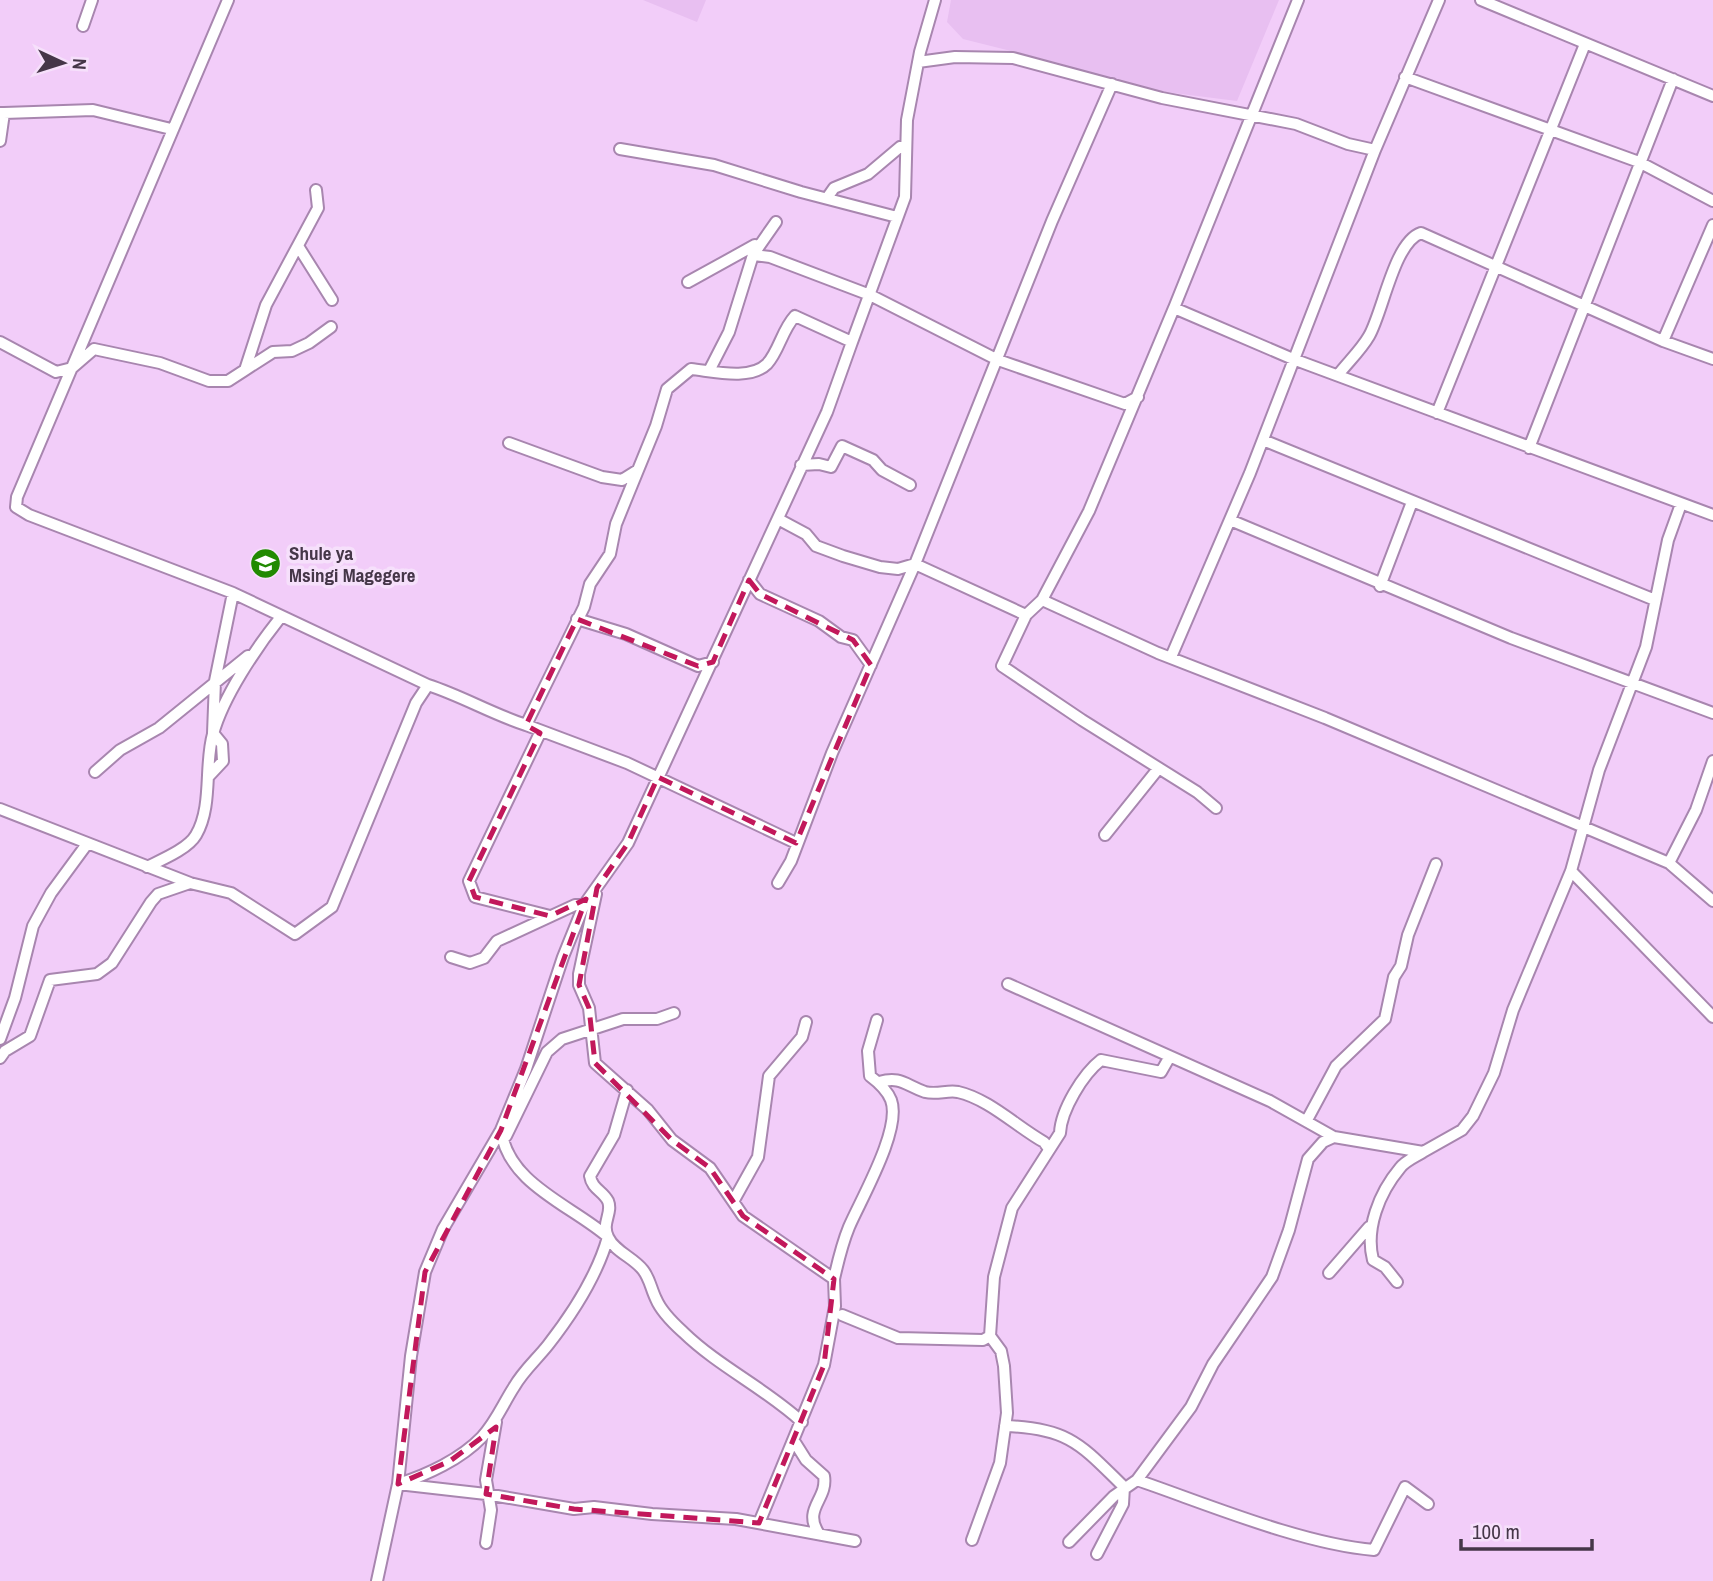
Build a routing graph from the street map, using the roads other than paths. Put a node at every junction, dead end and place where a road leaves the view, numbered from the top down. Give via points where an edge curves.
1 (92, 0) edge
2 (228, 0) edge
3 (935, 0) edge
4 (1298, 0) edge
5 (1438, 0) edge
6 (1481, 0) edge
7 (83, 26) dead end
8 (1585, 44) junction
9 (918, 62) junction
10 (1405, 77) junction
11 (1673, 79) junction
12 (1112, 84) junction
13 (1713, 96) edge
14 (2, 113) edge
15 (1250, 117) junction
16 (171, 129) junction
17 (1550, 130) junction
18 (0, 141) edge
19 (906, 146) junction
20 (620, 149) dead end
21 (1375, 150) junction
22 (1639, 162) junction
23 (316, 190) dead end
24 (827, 198) junction
25 (1713, 201) edge
26 (897, 217) junction
27 (776, 222) dead end
28 (1713, 225) edge
29 (760, 241) junction
30 (298, 246) junction
31 (753, 255) junction
32 (1496, 264) junction
33 (688, 282) dead end
34 (870, 295) junction
35 (332, 300) dead end
36 (1585, 304) junction
37 (1174, 308) junction
38 (331, 327) dead end
39 (1662, 341) junction
40 (0, 342) edge
41 (852, 342) junction
42 (1293, 359) junction
43 (1713, 359) edge
44 (998, 360) junction
45 (72, 368) junction
46 (245, 370) junction
47 (709, 370) junction
48 (1338, 375) junction
49 (1139, 397) junction
50 (1437, 413) junction
51 (1263, 440) junction
52 (509, 443) dead end
53 (1529, 448) junction
54 (801, 465) junction
55 (638, 470) junction
56 (910, 485) dead end
57 (1412, 502) junction
58 (1681, 504) junction
59 (1713, 515) edge
60 (778, 519) junction
61 (1230, 520) junction
62 (915, 564) junction
63 (749, 580) junction
64 (1380, 586) junction
65 (233, 593) junction
66 (1042, 600) junction
67 (1655, 600) junction
68 (1026, 615) junction
69 (280, 618) junction
70 (578, 619) junction
71 (251, 654) junction
72 (1171, 657) junction
73 (713, 662) junction
74 (871, 665) junction
75 (215, 681) junction
76 (428, 685) junction
77 (1632, 685) junction
78 (1713, 713) edge
79 (526, 725) junction
80 (213, 733) junction
81 (540, 733) junction
82 (1713, 761) edge
83 (1158, 769) junction
84 (95, 772) dead end
85 (657, 777) junction
86 (1216, 808) dead end
87 (0, 809) edge
88 (1583, 826) junction
89 (1105, 835) dead end
90 (796, 843) junction
91 (87, 844) junction
92 (1670, 863) junction
93 (1436, 864) dead end
94 (147, 867) junction
95 (1571, 871) junction
96 (190, 883) junction
97 (778, 883) dead end
98 (597, 888) junction
99 (1713, 901) edge
100 (584, 905) junction
101 (550, 916) junction
102 (452, 957) dead end
103 (1008, 984) dead end
104 (674, 1013) dead end
105 (1713, 1017) edge
106 (877, 1020) dead end
107 (806, 1022) dead end
108 (592, 1031) junction
109 (0, 1039) edge
110 (0, 1058) edge
111 (1169, 1058) junction
112 (879, 1082) junction
113 (627, 1090) junction
114 (1307, 1120) junction
115 (501, 1130) junction
116 (1334, 1137) junction
117 (503, 1146) junction
118 (1049, 1149) junction
119 (1423, 1152) junction
120 (734, 1200) junction
121 (1370, 1225) junction
122 (608, 1237) junction
123 (1329, 1273) dead end
124 (834, 1279) junction
125 (1397, 1282) dead end
126 (842, 1315) dead end
127 (990, 1336) junction
128 (496, 1420) junction
129 (803, 1422) junction
130 (1005, 1426) junction
131 (794, 1441) junction
132 (1138, 1480) junction
133 (398, 1484) junction
134 (1124, 1487) junction
135 (486, 1494) junction
136 (1428, 1504) dead end
137 (759, 1523) junction
138 (819, 1534) junction
139 (972, 1540) dead end
140 (855, 1541) dead end
141 (1069, 1542) dead end
142 (486, 1543) dead end
143 (1097, 1553) dead end
144 (377, 1581) edge

1 - 7 street
2 - 16 street
3 - 9 street
4 - 15 street
5 - 10 street
6 - 8 street
8 - 11 street
8 - 17 street
9 - 12 street via 1013,58
9 - 19 street via 906,120
10 - 17 street
10 - 21 street
11 - 13 street
11 - 22 street
12 - 15 street
12 - 44 street
14 - 16 street via 93,110
14 - 18 street
15 - 21 street via 1296,124
15 - 37 street
16 - 45 street
17 - 22 street
17 - 32 street
19 - 24 street via 868,174 834,188
19 - 26 street via 905,197
20 - 24 street via 714,165
21 - 42 street
22 - 25 street
22 - 36 street
23 - 30 street via 318,208
24 - 26 street
26 - 34 street
27 - 29 street
28 - 39 street
29 - 31 street
29 - 33 street
30 - 35 street
30 - 46 street via 266,305
31 - 34 street via 770,257
31 - 47 street via 729,332
32 - 36 street
32 - 48 street via 1426,234 1416,234 1398,262 1370,335
32 - 50 street
34 - 41 street
34 - 44 street
36 - 39 street
36 - 53 street
37 - 42 street
37 - 49 street
38 - 46 street via 309,343 292,351 273,352
39 - 43 street
40 - 45 street via 56,372
41 - 47 street via 795,316 767,364 754,371
41 - 54 street via 827,412
42 - 48 street
42 - 51 street
44 - 49 street via 1125,404
44 - 62 street
45 - 46 street via 94,349 160,363 209,381 228,381
45 - 65 street via 16,507
47 - 55 street via 691,369 667,389
48 - 50 street
49 - 66 street via 1089,511
50 - 53 street
51 - 57 street
51 - 61 street
52 - 55 street via 602,477 622,480
53 - 58 street
54 - 56 street via 831,467 842,446
54 - 60 street
55 - 70 street via 616,524 610,554 590,584
57 - 64 street
57 - 67 street
58 - 59 street
58 - 67 street
60 - 62 street via 806,534 816,546 843,556 880,567 898,569
60 - 63 street
61 - 64 street
61 - 72 street
62 - 68 street
62 - 74 street
63 - 73 street
63 - 74 street via 760,594 853,640
64 - 77 street
65 - 69 street
65 - 75 street
66 - 68 street
66 - 72 street
67 - 77 street
68 - 83 street via 1002,666
69 - 71 street
69 - 76 street
70 - 73 street via 626,634 698,666
70 - 79 street
71 - 75 street
71 - 80 street
72 - 88 street
73 - 85 street
74 - 90 street
75 - 80 street
75 - 84 street via 159,728 120,750
76 - 79 street
76 - 96 street via 416,703 332,907 295,934 231,893
77 - 78 street
77 - 88 street
79 - 81 street
80 - 94 street via 196,837
81 - 85 street
81 - 101 street via 468,881 475,897
82 - 92 street
83 - 86 street
83 - 89 street
85 - 90 street
85 - 98 street via 628,843
87 - 91 street
88 - 92 street
88 - 95 street
90 - 97 street
91 - 94 street
91 - 109 street via 33,926
92 - 99 street
93 - 114 street via 1394,977 1385,1019 1336,1066
94 - 96 street
95 - 105 street
95 - 119 street via 1513,1010 1494,1073 1473,1116 1462,1130
96 - 110 street via 158,894 112,963 97,974 50,980 30,1036
98 - 100 street
98 - 108 street via 579,974
100 - 101 street
100 - 115 street
101 - 102 street via 497,940 484,958 470,963
103 - 111 street
104 - 108 street via 657,1019 623,1019
106 - 112 street via 868,1066 870,1076
107 - 120 street via 802,1037 769,1076 758,1157
108 - 113 street via 595,1063
108 - 117 street via 562,1039 547,1052
111 - 114 street
111 - 118 street via 1161,1072 1101,1060 1085,1073
112 - 118 street via 894,1078 924,1091 956,1092 979,1100
112 - 124 street via 892,1101 887,1140 849,1226
113 - 120 street via 672,1140 710,1168
113 - 122 street via 614,1135 590,1176 610,1209 604,1224
114 - 116 street
115 - 117 street
115 - 133 street via 443,1229 425,1272
116 - 119 street
116 - 132 street via 1307,1159 1272,1277 1213,1364 1191,1407
117 - 122 street via 541,1193 586,1218
118 - 127 street via 1008,1221 995,1277
119 - 121 street via 1401,1165
120 - 124 street via 743,1216 763,1233
121 - 123 street
121 - 125 street via 1373,1260
122 - 128 street via 586,1289 514,1386
122 - 129 street via 642,1269 655,1299 683,1333
124 - 129 street via 830,1339
126 - 127 street via 898,1338 982,1340
127 - 130 street via 1004,1366
128 - 133 street via 460,1454
128 - 135 street
129 - 131 street
130 - 134 street via 1069,1439 1096,1456
130 - 139 street via 1000,1463
131 - 137 street
131 - 138 street via 824,1476 813,1512 812,1524
132 - 134 street
132 - 136 street via 1296,1533 1374,1550 1405,1487
133 - 135 street
133 - 144 street
134 - 141 street
134 - 143 street via 1123,1504
135 - 137 street via 575,1509
135 - 142 street via 491,1510
137 - 138 street
138 - 140 street

